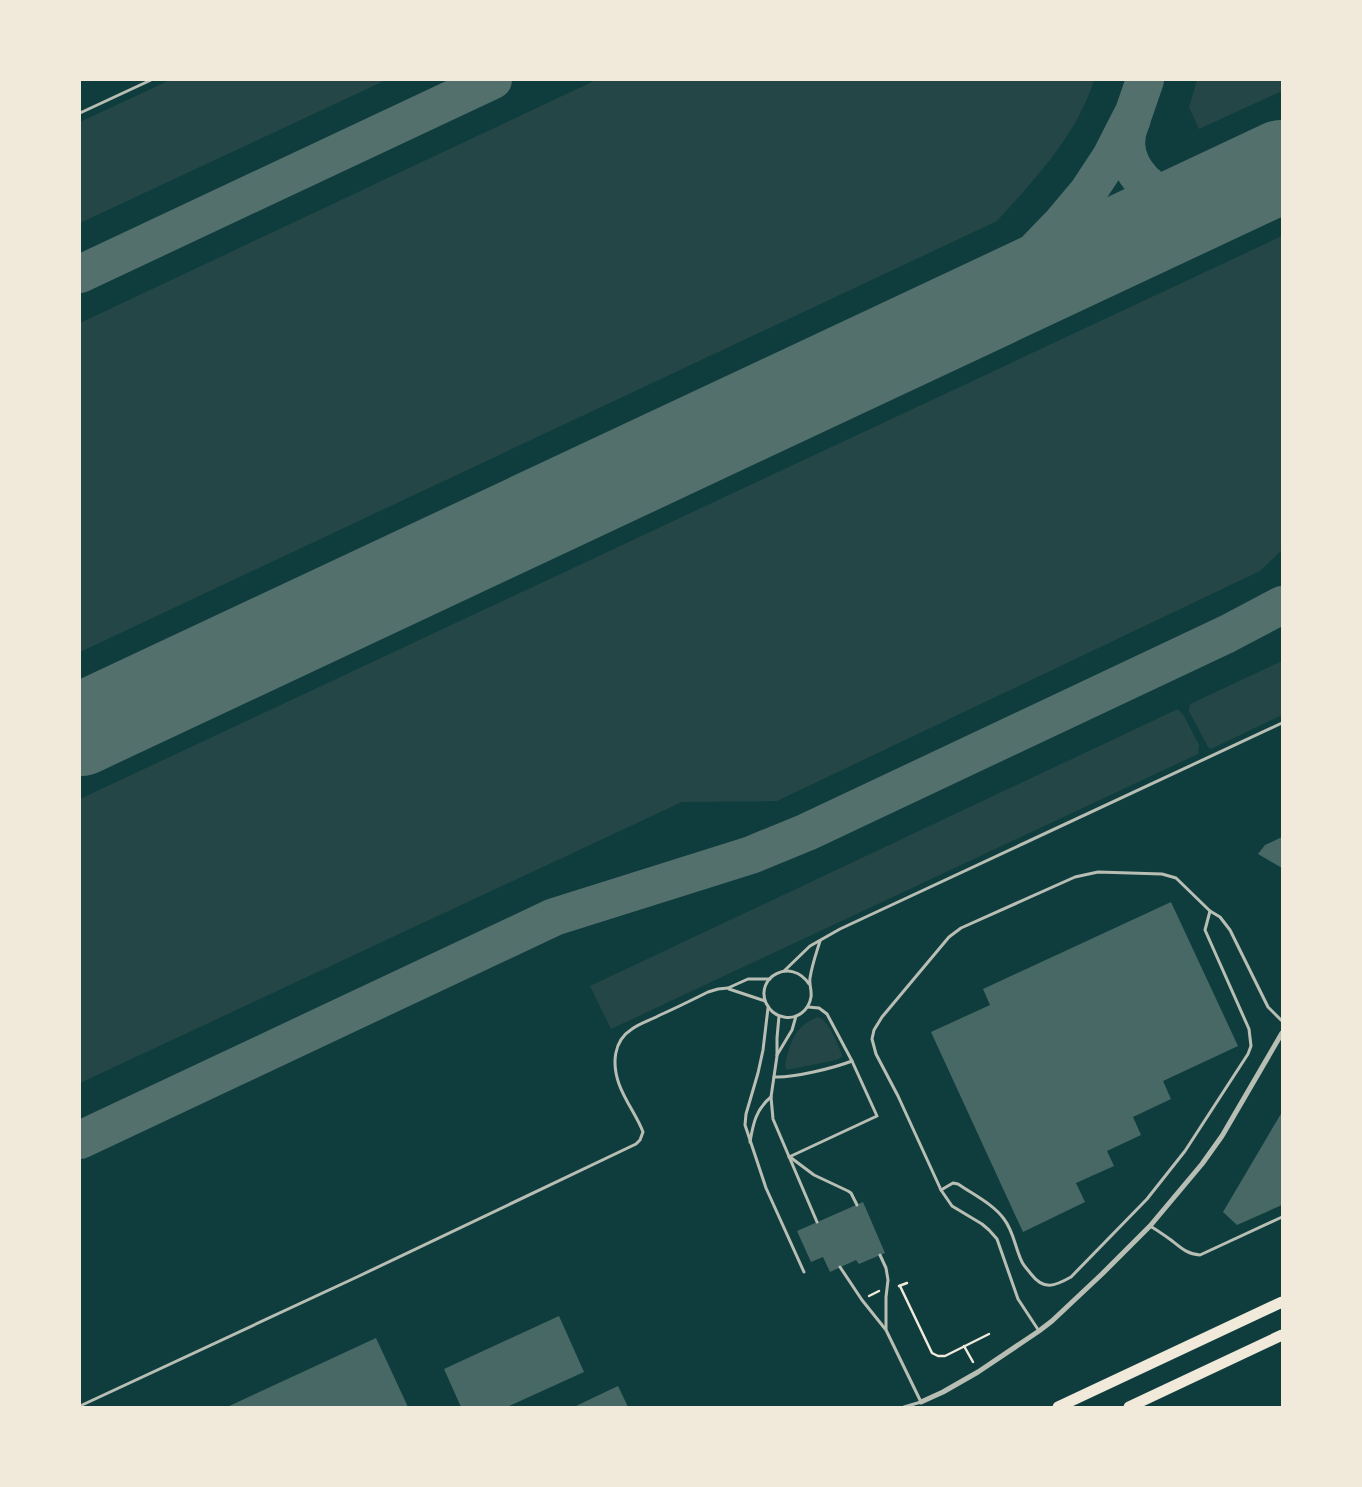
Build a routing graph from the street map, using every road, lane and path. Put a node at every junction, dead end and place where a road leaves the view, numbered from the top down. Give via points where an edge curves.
1 (151, 80) edge
2 (80, 113) edge
3 (1282, 723) edge
4 (1210, 911) junction
5 (820, 941) junction
6 (784, 971) junction
7 (770, 979) junction
8 (809, 984) junction
9 (728, 988) junction
10 (765, 1001) junction
11 (808, 1006) junction
12 (768, 1008) junction
13 (779, 1016) junction
14 (796, 1016) junction
15 (1282, 1021) edge
16 (1282, 1033) edge
17 (777, 1056) junction
18 (852, 1061) junction
19 (774, 1077) junction
20 (771, 1097) junction
21 (750, 1143) junction
22 (789, 1157) junction
23 (940, 1190) junction
24 (856, 1205) dead end
25 (1282, 1217) edge
26 (816, 1222) dead end
27 (1150, 1226) junction
28 (880, 1254) dead end
29 (840, 1267) dead end
30 (804, 1272) dead end
31 (906, 1283) dead end
32 (895, 1286) dead end
33 (900, 1286) junction
34 (878, 1291) dead end
35 (868, 1296) dead end
36 (1282, 1302) edge
37 (886, 1330) junction
38 (1039, 1331) junction
39 (989, 1334) dead end
40 (1282, 1335) edge
41 (964, 1346) junction
42 (973, 1362) dead end
43 (921, 1402) junction
44 (80, 1406) edge
45 (904, 1407) edge
46 (914, 1407) edge
47 (1058, 1407) edge
48 (1129, 1407) edge

1 - 2 lane
3 - 5 lane
4 - 15 lane via 1220,917 1230,930 1268,1007
4 - 23 lane via 1176,878 1162,874 1098,872 1075,876 961,928 949,937 882,1017 872,1039 876,1054
4 - 23 lane via 1205,930 1248,1029 1251,1046 1185,1151 1147,1199 1071,1277 1048,1286 1036,1280 1022,1261 1011,1230 995,1208 958,1184
5 - 6 lane via 810,946
5 - 8 lane
6 - 7 lane
6 - 8 lane via 799,973
7 - 9 lane via 748,979
7 - 10 lane via 764,993
8 - 11 lane via 811,999
9 - 10 lane
9 - 44 lane via 708,992 631,1029 621,1039 614,1060 619,1085 643,1132 636,1144
10 - 12 lane
11 - 14 lane
11 - 18 lane via 827,1014
12 - 13 lane
12 - 21 lane via 764,1050 746,1114
13 - 14 lane
13 - 17 lane
14 - 17 lane
16 - 27 street via 1222,1136
17 - 19 lane
18 - 19 lane via 831,1068
18 - 22 lane via 877,1116
19 - 20 lane
20 - 21 lane via 759,1110
20 - 22 lane via 773,1119
21 - 30 lane via 766,1188
22 - 24 lane via 806,1171 851,1193
22 - 26 lane
23 - 38 lane via 952,1206 982,1224 997,1239 1018,1299
25 - 27 lane via 1200,1255 1184,1250
27 - 38 street
28 - 37 lane via 888,1280
29 - 37 lane
31 - 33 path
32 - 33 path
33 - 41 path via 932,1353 945,1356
34 - 35 path
36 - 47 highway
37 - 43 lane
38 - 43 street via 978,1372
39 - 41 path
40 - 48 highway
41 - 42 path
43 - 45 lane
43 - 46 lane

